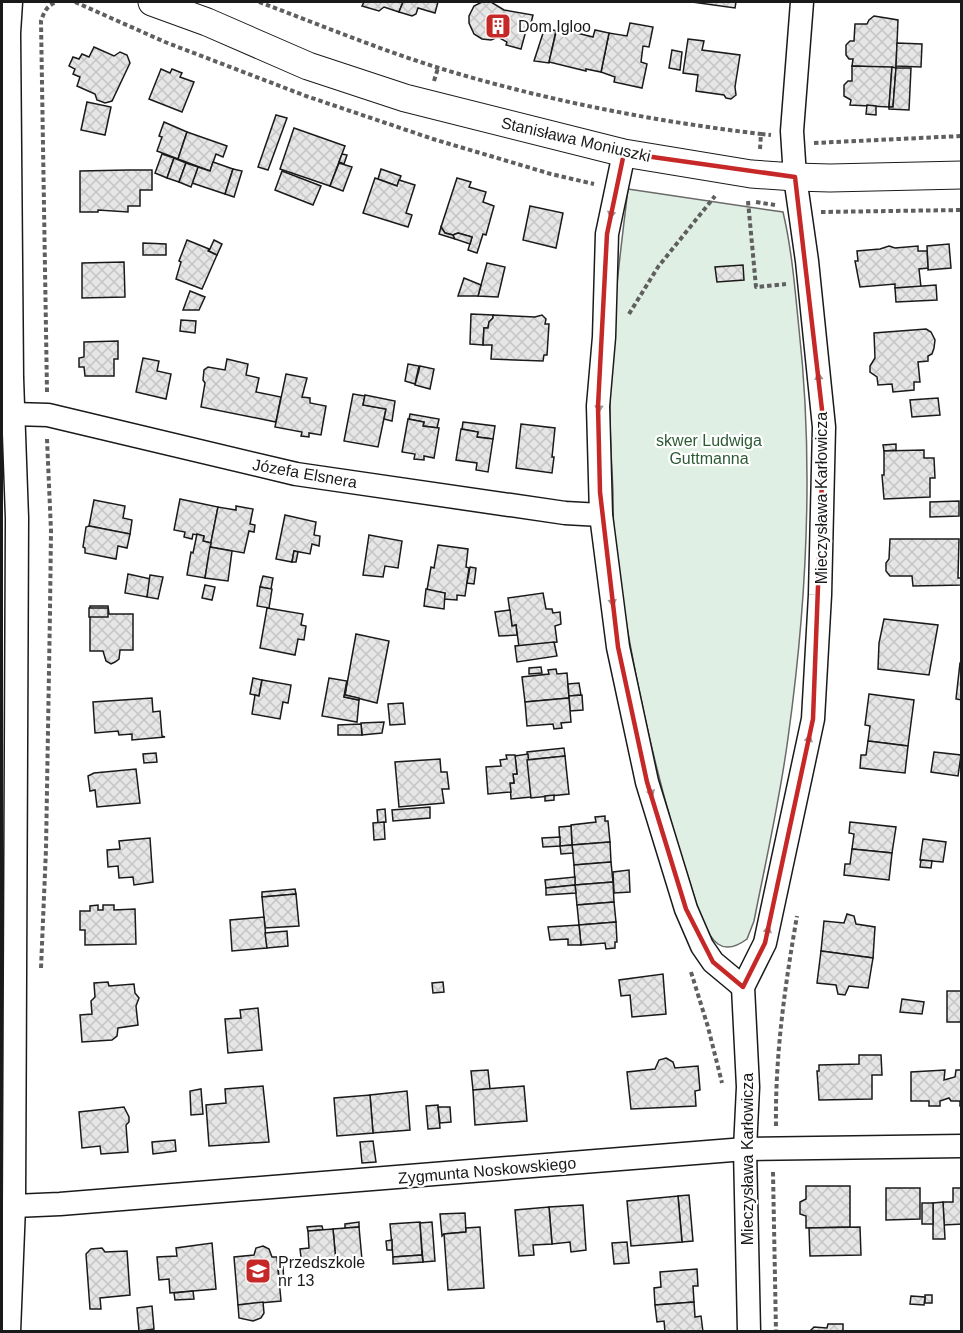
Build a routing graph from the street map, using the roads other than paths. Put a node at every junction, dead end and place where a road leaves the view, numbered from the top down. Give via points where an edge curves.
1 (12, 2) edge
2 (152, 2) edge
3 (176, 2) edge
4 (802, 2) edge
5 (207, 22) junction
6 (624, 153) junction
7 (962, 175) edge
8 (795, 177) junction
9 (13, 414) junction
10 (601, 516) junction
11 (743, 987) junction
12 (962, 1146) edge
13 (745, 1149) junction
14 (14, 1206) junction
15 (9, 1332) edge
16 (749, 1332) edge

1 - 9 street via 9,33
2 - 5 street, Stanisława Moniuszki
3 - 5 street, Stanisława Moniuszki
4 - 8 street, Mieczysława Karłowicza via 792,118
5 - 6 street, Stanisława Moniuszki via 308,66 405,98
6 - 8 street, Stanisława Moniuszki via 751,174
6 -> 10 street via 607,234 598,406
7 - 8 street, Stanisława Moniuszki
11 -> 8 street, Mieczysława Karłowicza via 765,943 813,719 824,427
9 - 10 street, Józefa Elsnera via 48,415 296,474
9 - 14 street via 17,518
10 -> 11 street via 618,647 647,782 686,909 702,946 713,962
11 - 13 street, Mieczysława Karłowicza via 748,1087
12 - 13 street, Zygmunta Noskowskiego
13 - 14 street, Zygmunta Noskowskiego
13 - 16 street, Mieczysława Karłowicza
14 - 15 street

